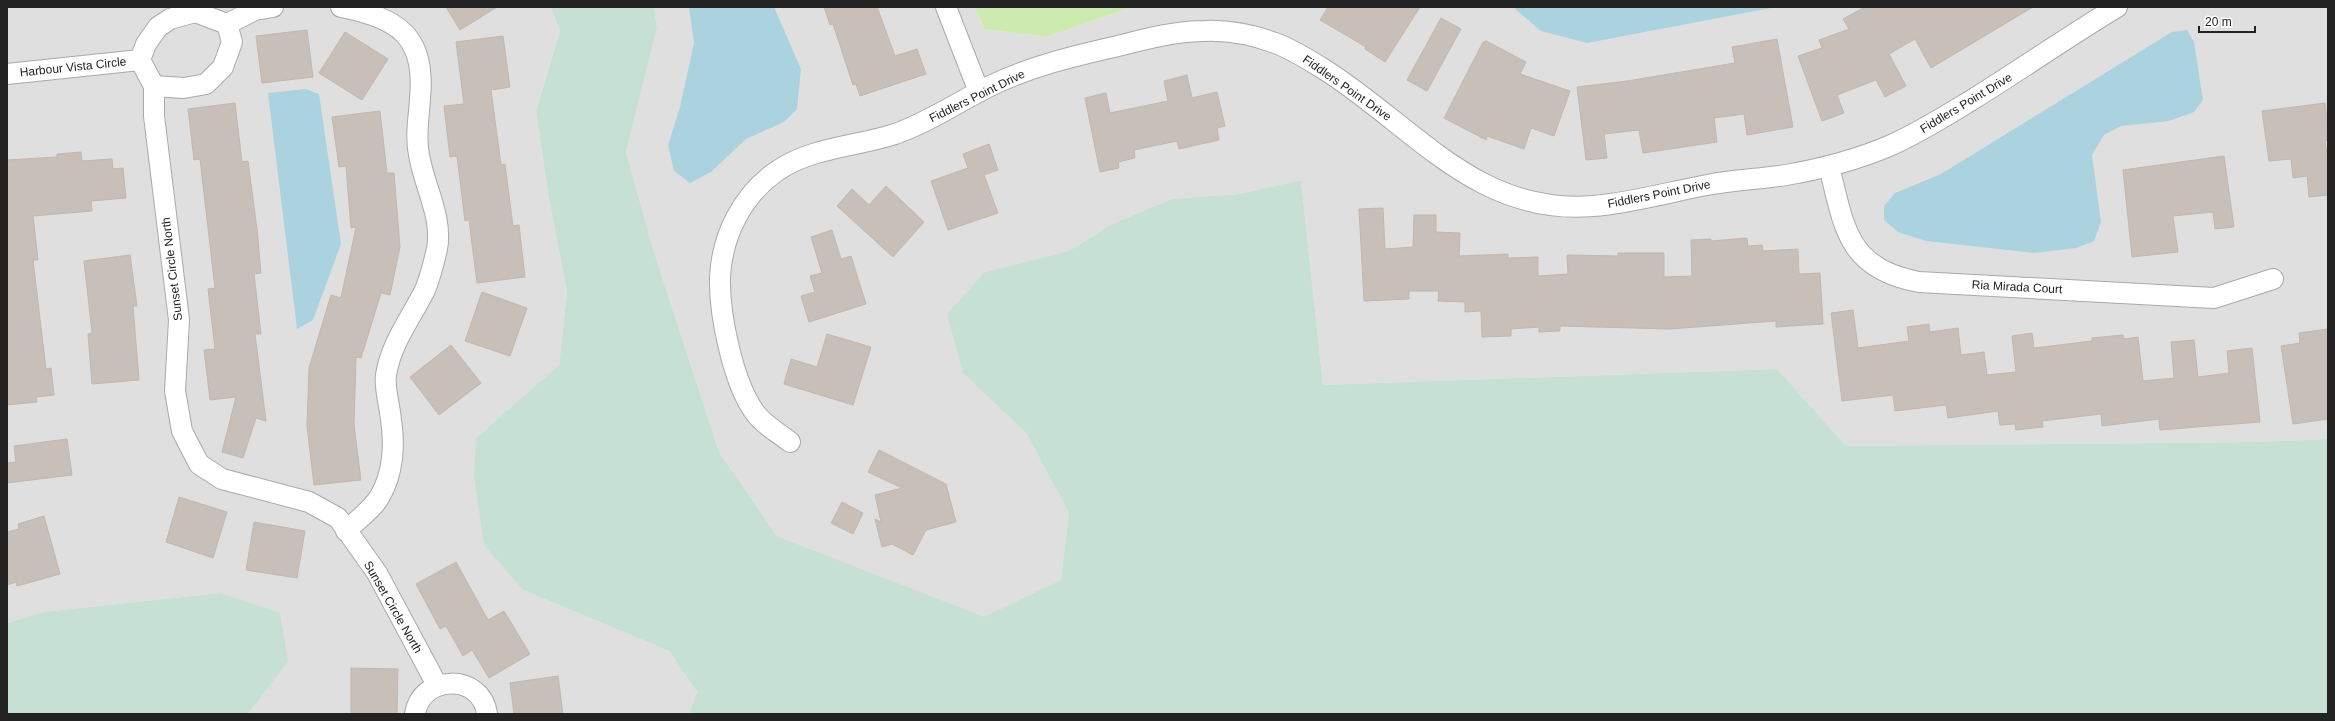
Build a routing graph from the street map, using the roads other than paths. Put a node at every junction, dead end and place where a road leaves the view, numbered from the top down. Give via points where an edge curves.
1 (273, 7) edge
2 (341, 7) edge
3 (946, 7) edge
4 (2117, 7) edge
5 (227, 24) junction
6 (140, 60) junction
7 (7, 74) edge
8 (154, 86) junction
9 (979, 92) junction
10 (1829, 166) junction
11 (2273, 279) dead end
12 (790, 442) dead end
13 (346, 530) junction
14 (437, 685) junction
15 (416, 714) edge
16 (487, 714) edge

1 - 5 street via 255,10
2 - 13 street via 368,12 395,25 410,37 420,65 421,97 416,130 419,156 436,215 437,248 425,289 392,350 386,376 393,429 391,469 380,497
3 - 9 street
4 - 10 street, Fiddlers Point Drive via 1927,128 1889,146
5 - 6 street via 195,12 170,19 158,27 146,44
5 - 8 street via 232,42 230,48 223,67 206,84 184,88
6 - 7 street, Harbour Vista Circle
6 - 8 street
8 - 13 street, Sunset Circle North via 154,116 179,320 175,391 182,431 199,464 222,479 309,502 338,518
9 - 10 street, Fiddlers Point Drive via 1023,72 1069,57 1151,37 1210,30 1244,34 1277,44 1300,55 1378,107 1443,161 1472,180 1527,201 1552,206 1620,204 1712,184
9 - 12 street, Fiddlers Point Drive via 935,117 896,134 821,150 797,159 775,172 756,189 740,209 729,232 722,256 720,282 731,358 756,416
10 - 11 street, Ria Mirada Court via 1844,226 1853,244 1866,260 1881,271 1899,279 2214,298
13 - 14 street, Sunset Circle North via 377,573
14 - 15 street via 420,701
14 - 16 street via 449,682 472,689 481,698

